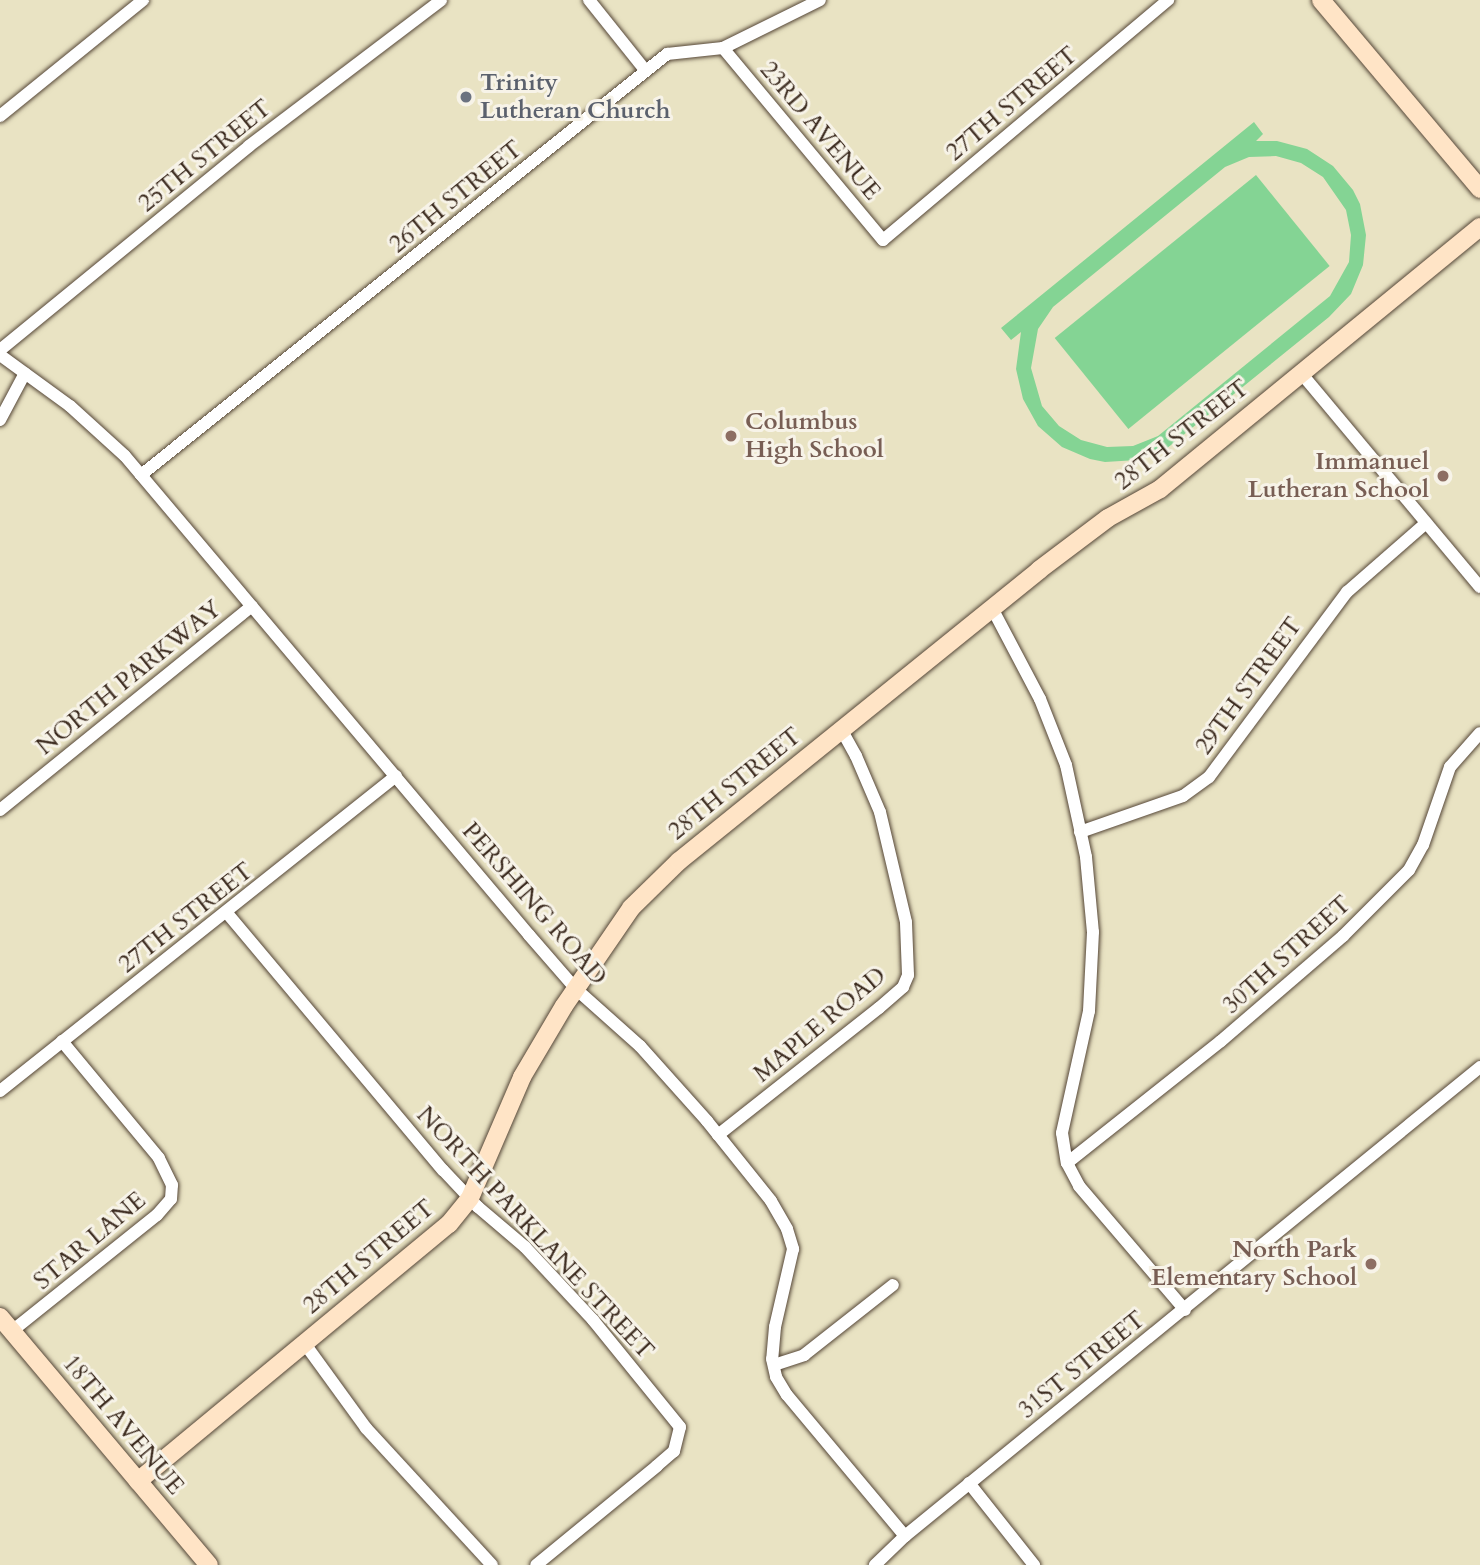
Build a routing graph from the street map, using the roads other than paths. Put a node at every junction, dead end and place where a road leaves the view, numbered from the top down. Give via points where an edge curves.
1 (144, 0) edge
2 (441, 0) edge
3 (589, 0) edge
4 (820, 0) edge
5 (1168, 0) edge
6 (1321, 0) edge
7 (723, 48) junction
8 (645, 70) junction
9 (0, 116) edge
10 (1480, 188) edge
11 (1480, 227) edge
12 (883, 240) joint
13 (0, 352) edge
14 (24, 373) junction
15 (1301, 373) junction
16 (0, 420) edge
17 (141, 475) junction
18 (1426, 523) junction
19 (1480, 587) edge
20 (252, 606) junction
21 (992, 608) junction
22 (841, 729) junction
23 (1480, 733) edge
24 (396, 776) junction
25 (0, 810) edge
26 (1080, 832) junction
27 (227, 913) junction
28 (576, 989) junction
29 (62, 1041) junction
30 (1480, 1067) edge
31 (0, 1091) edge
32 (718, 1135) junction
33 (1067, 1163) junction
34 (470, 1198) junction
35 (893, 1285) dead end
36 (1185, 1310) junction
37 (0, 1317) edge
38 (12, 1331) junction
39 (305, 1344) junction
40 (774, 1365) junction
41 (138, 1481) junction
42 (969, 1483) junction
43 (905, 1536) junction
44 (209, 1565) edge
45 (492, 1565) edge
46 (536, 1565) edge
47 (875, 1565) edge
48 (1034, 1565) edge

1 - 9 street
2 - 13 street, 25TH STREET via 249,146
3 - 8 street
4 - 7 street, 26TH STREET
5 - 12 street, 27TH STREET
6 - 10 street
7 - 8 street, 26TH STREET via 667,54
7 - 12 street, 23RD AVENUE
8 - 17 street, 26TH STREET
11 - 15 street, 28TH STREET
13 - 14 street, PERSHING ROAD
14 - 16 street
14 - 17 street, PERSHING ROAD via 70,406
15 - 18 street
15 - 21 street, 28TH STREET via 1160,489 1108,518
17 - 20 street, PERSHING ROAD
18 - 19 street
18 - 26 street, 29TH STREET via 1347,592 1209,777 1183,796
20 - 24 street, PERSHING ROAD
20 - 25 street, NORTH PARKWAY
21 - 22 street, 28TH STREET
21 - 26 street via 1040,699 1066,765
22 - 28 street, 28TH STREET via 679,861 631,908
22 - 32 street, MAPLE ROAD via 880,812 906,922 908,975 903,987 879,1008
23 - 33 street, 30TH STREET via 1450,767 1423,845 1409,870 1343,936 1221,1041
24 - 27 street, 27TH STREET
24 - 28 street, PERSHING ROAD
26 - 33 street via 1092,945 1089,1011 1062,1133
27 - 29 street, 27TH STREET
27 - 34 street, NORTH PARKLANE STREET
28 - 32 street, PERSHING ROAD via 640,1046
28 - 34 street, 28TH STREET via 522,1077
29 - 31 street, 27TH STREET
29 - 38 street, STAR LANE via 159,1158 172,1185 171,1199
30 - 36 street, 31ST STREET
32 - 40 street, PERSHING ROAD via 771,1201 793,1250 775,1327
33 - 36 street via 1079,1186
34 - 39 street, 28TH STREET via 449,1224
34 - 46 street, NORTH PARKLANE STREET via 525,1247 593,1320 680,1427 674,1451
35 - 40 street via 804,1354
36 - 42 street, 31ST STREET
37 - 38 street, 18TH AVENUE
38 - 41 street, 18TH AVENUE
39 - 41 street, 28TH STREET
39 - 45 street via 366,1428
40 - 43 street, PERSHING ROAD via 787,1395
41 - 44 street, 18TH AVENUE
42 - 43 street, 31ST STREET
42 - 48 street
43 - 47 street

